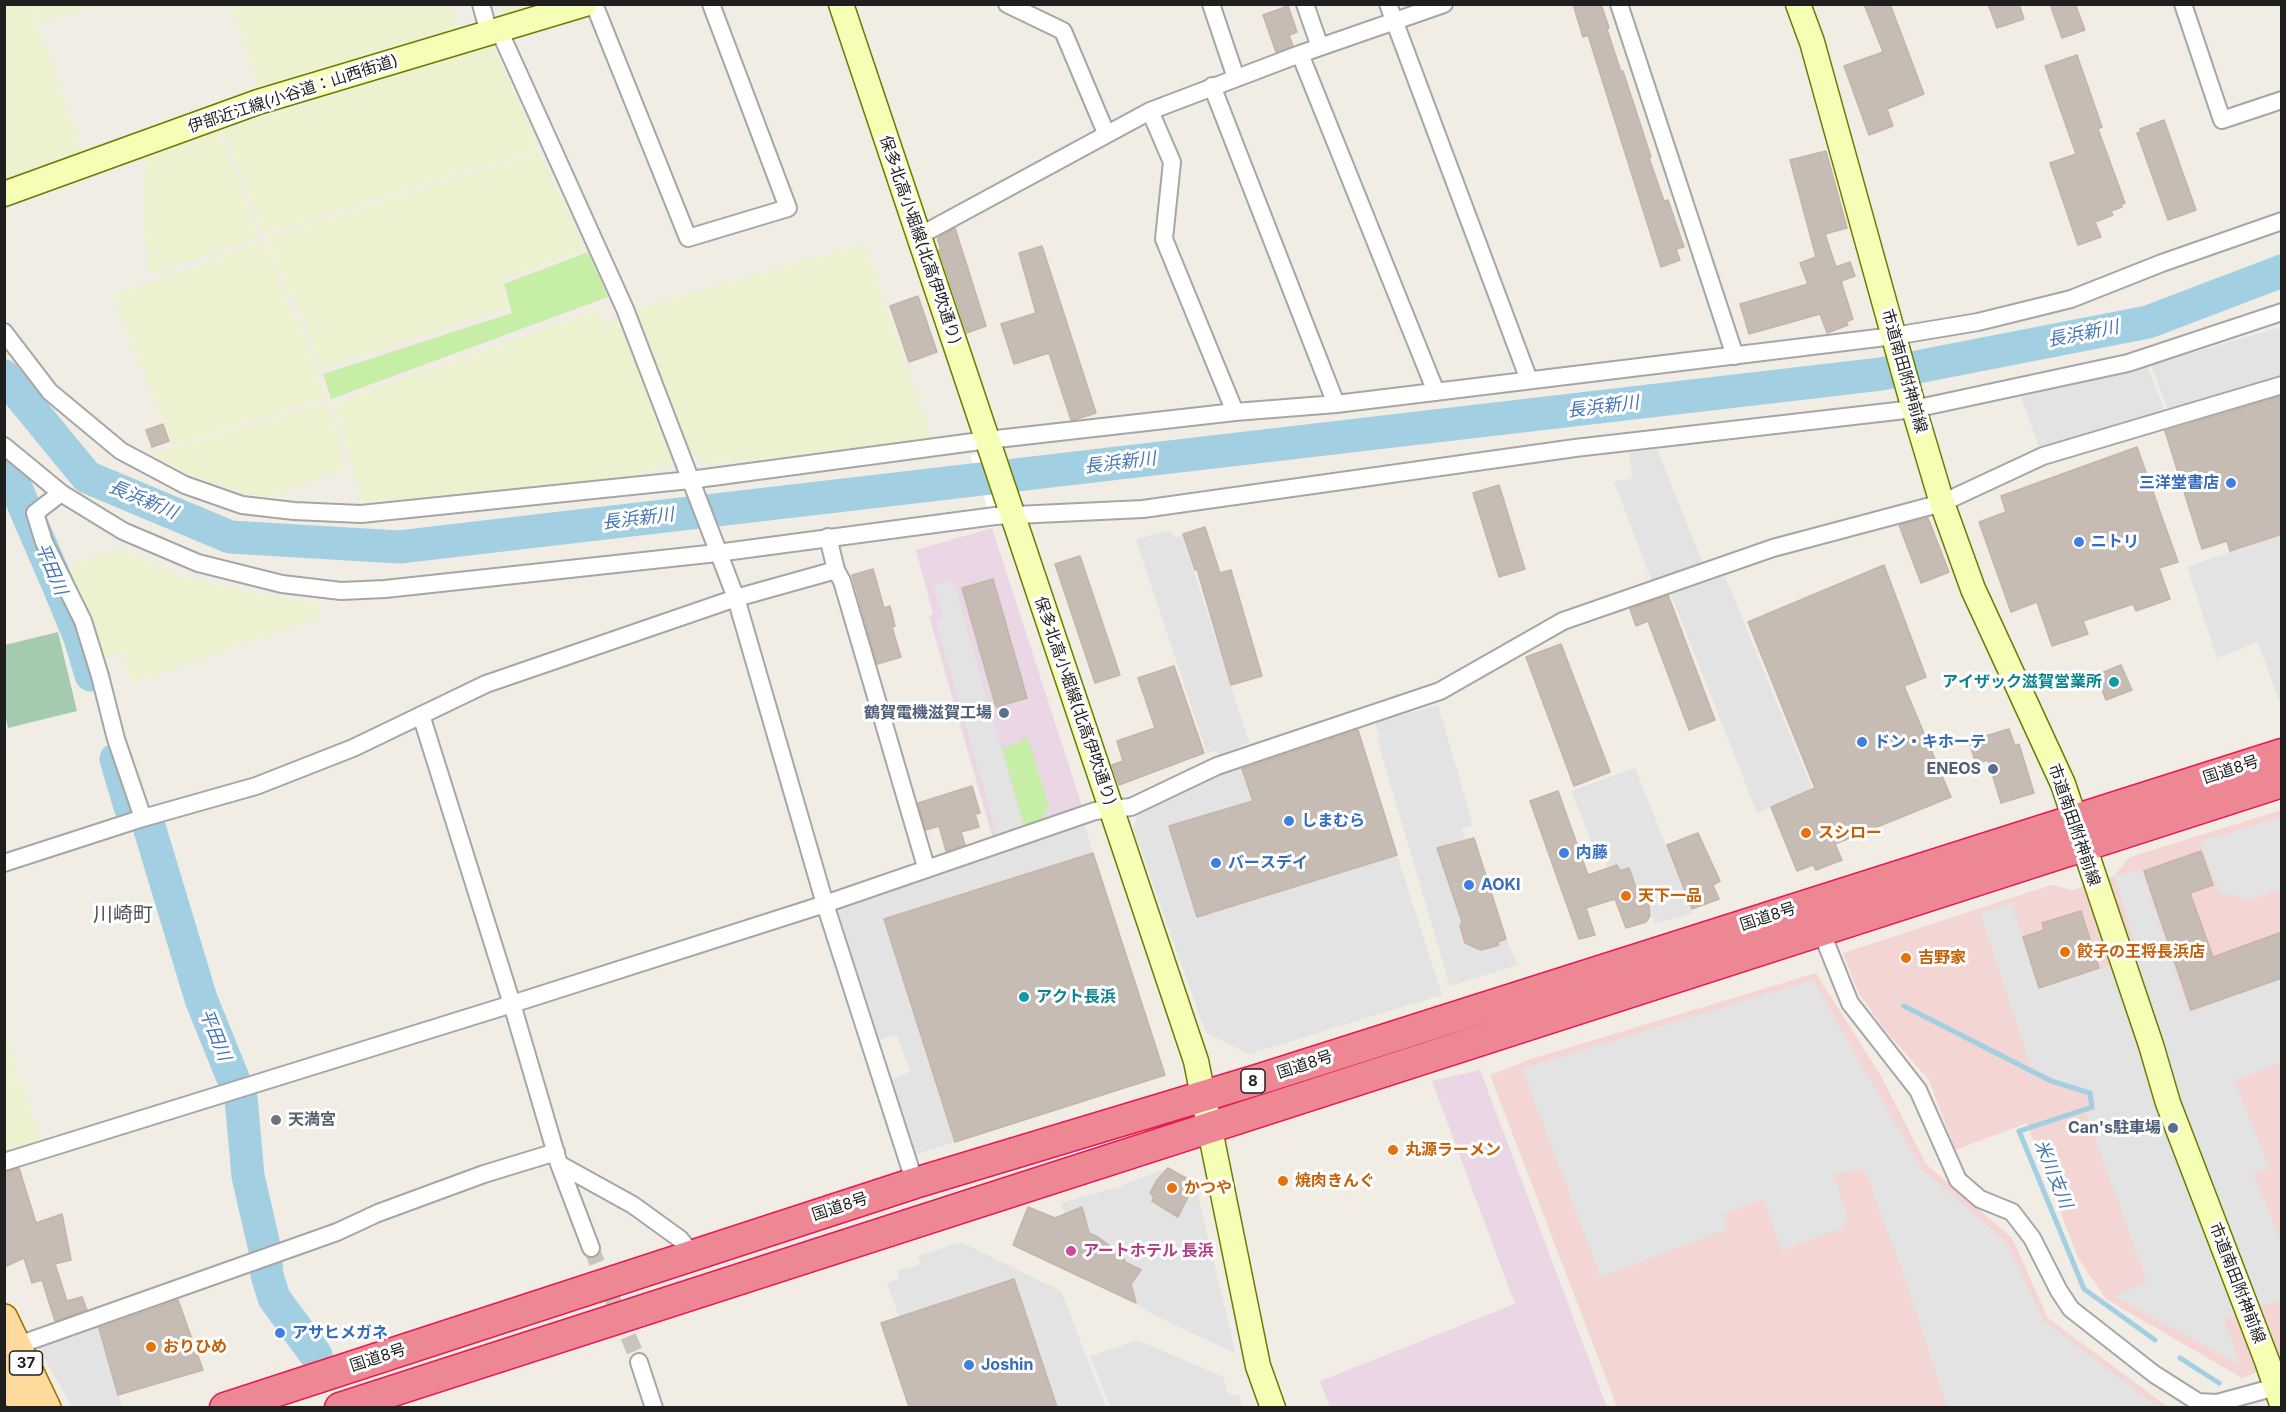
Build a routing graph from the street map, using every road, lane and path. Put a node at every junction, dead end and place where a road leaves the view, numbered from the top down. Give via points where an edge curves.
1 (481, 4) edge
2 (585, 4) edge
3 (594, 4) edge
4 (711, 4) edge
5 (841, 4) edge
6 (1006, 4) edge
7 (1211, 4) edge
8 (1305, 4) edge
9 (1388, 4) edge
10 (1444, 4) edge
11 (1619, 4) edge
12 (1798, 4) edge
13 (2183, 4) edge
14 (1394, 21) junction
15 (494, 31) junction
16 (1320, 46) junction
17 (1300, 54) junction
18 (1236, 78) junction
19 (1212, 86) junction
20 (2282, 100) edge
21 (1150, 111) junction
22 (1106, 134) junction
23 (4, 194) edge
24 (2282, 221) edge
25 (919, 236) junction
26 (2282, 312) edge
27 (4, 332) edge
28 (1894, 336) junction
29 (1735, 356) junction
30 (1529, 380) junction
31 (2282, 385) edge
32 (1436, 392) junction
33 (1336, 404) junction
34 (1914, 409) junction
35 (1234, 412) junction
36 (4, 446) edge
37 (990, 446) junction
38 (692, 484) junction
39 (61, 493) junction
40 (1942, 503) junction
41 (1012, 512) junction
42 (828, 537) junction
43 (715, 548) junction
44 (836, 570) junction
45 (736, 598) junction
46 (422, 715) junction
47 (2282, 754) edge
48 (2282, 782) edge
49 (1112, 809) junction
50 (143, 818) junction
51 (2079, 833) junction
52 (4, 863) edge
53 (926, 867) junction
54 (825, 904) junction
55 (1824, 930) junction
56 (512, 1004) junction
57 (1203, 1095) junction
58 (1210, 1129) junction
59 (557, 1158) junction
60 (4, 1162) edge
61 (915, 1183) junction
62 (591, 1248) tunnel mouth
63 (694, 1256) junction
64 (4, 1318) edge
65 (11, 1348) edge
66 (2274, 1359) edge
67 (639, 1362) tunnel mouth
68 (4, 1369) edge
69 (2279, 1396) edge
70 (23, 1407) edge
71 (47, 1407) edge
72 (225, 1407) edge
73 (340, 1407) edge
74 (654, 1407) edge
75 (1273, 1407) edge

1 - 15 street
2 - 15 street, 伊部近江線(小谷道：山西街道)
3 - 4 street via 688,238 788,208
5 - 25 street, 保多北高小堀線(北高伊吹通り)
6 - 22 street via 1063,31
7 - 18 street
8 - 16 street
9 - 14 street
10 - 14 street
11 - 29 street
12 - 28 street, 市道南田附神前線
13 - 20 street via 2222,120
14 - 16 street
14 - 30 street
15 - 23 street, 伊部近江線(小谷道：山西街道) via 258,102
15 - 38 street via 625,309
16 - 17 street
17 - 18 street
17 - 32 street
18 - 19 street
19 - 21 street
19 - 33 street
21 - 22 street
21 - 35 street via 1172,162 1164,238
22 - 25 street
24 - 28 street via 2071,299 1978,322
25 - 37 street, 保多北高小堀線(北高伊吹通り)
26 - 34 street via 2128,363
27 - 38 street via 50,392 121,451 185,485 242,505 361,514
28 - 29 street
28 - 34 street, 市道南田附神前線
29 - 30 street
30 - 32 street
31 - 40 street via 2043,456
32 - 33 street
33 - 35 street
34 - 40 street, 市道南田附神前線
34 - 41 street via 1575,448 1143,509
35 - 37 street
36 - 39 street
37 - 38 street
37 - 41 street, 保多北高小堀線(北高伊吹通り)
38 - 43 street
39 - 43 street via 123,531 198,563 282,584 341,591 385,589
39 - 50 street via 35,513 83,621
40 - 49 street via 1773,548 1563,621 1440,691 1217,766 1131,807
40 - 51 street, 市道南田附神前線 via 1973,589 2063,784
41 - 42 street
41 - 49 street, 保多北高小堀線(北高伊吹通り)
42 - 43 street
42 - 44 street
43 - 45 street
44 - 45 street
44 - 53 street
45 - 46 street via 486,684
45 - 54 street
46 - 50 street via 353,748 256,786
46 - 56 street
47 - 51 highway, 国道8号 / 8
48 - 51 highway, 国道8号 / 8
49 - 53 street via 1095,811
49 - 57 street, 保多北高小堀線(北高伊吹通り) via 1196,1061
50 - 52 street
51 - 55 highway, 国道8号 / 8
51 - 57 highway, 国道8号 / 8
51 - 66 street, 市道南田附神前線 via 2168,1103
53 - 54 street
54 - 56 street
54 - 61 street
55 - 58 highway, 国道8号 / 8
55 - 69 street via 1850,1003 1918,1090 1958,1180 1980,1199 2012,1212 2032,1238 2071,1309 2154,1374 2198,1402
56 - 59 street
56 - 60 street
57 - 58 street, 保多北高小堀線(北高伊吹通り)
57 - 61 highway, 国道8号 / 8
58 - 73 highway, 国道8号 / 8
58 - 75 street, 保多北高小堀線(北高伊吹通り) via 1258,1366
59 - 62 street
59 - 63 street via 633,1204 680,1239
59 - 65 street via 484,1174 337,1232
61 - 63 highway, 国道8号 / 8
63 - 72 highway, 国道8号 / 8
64 - 65 main road, 37
65 - 71 main road, 37
66 - 69 street, 市道南田附神前線
67 - 74 street
68 - 70 main road, 37

